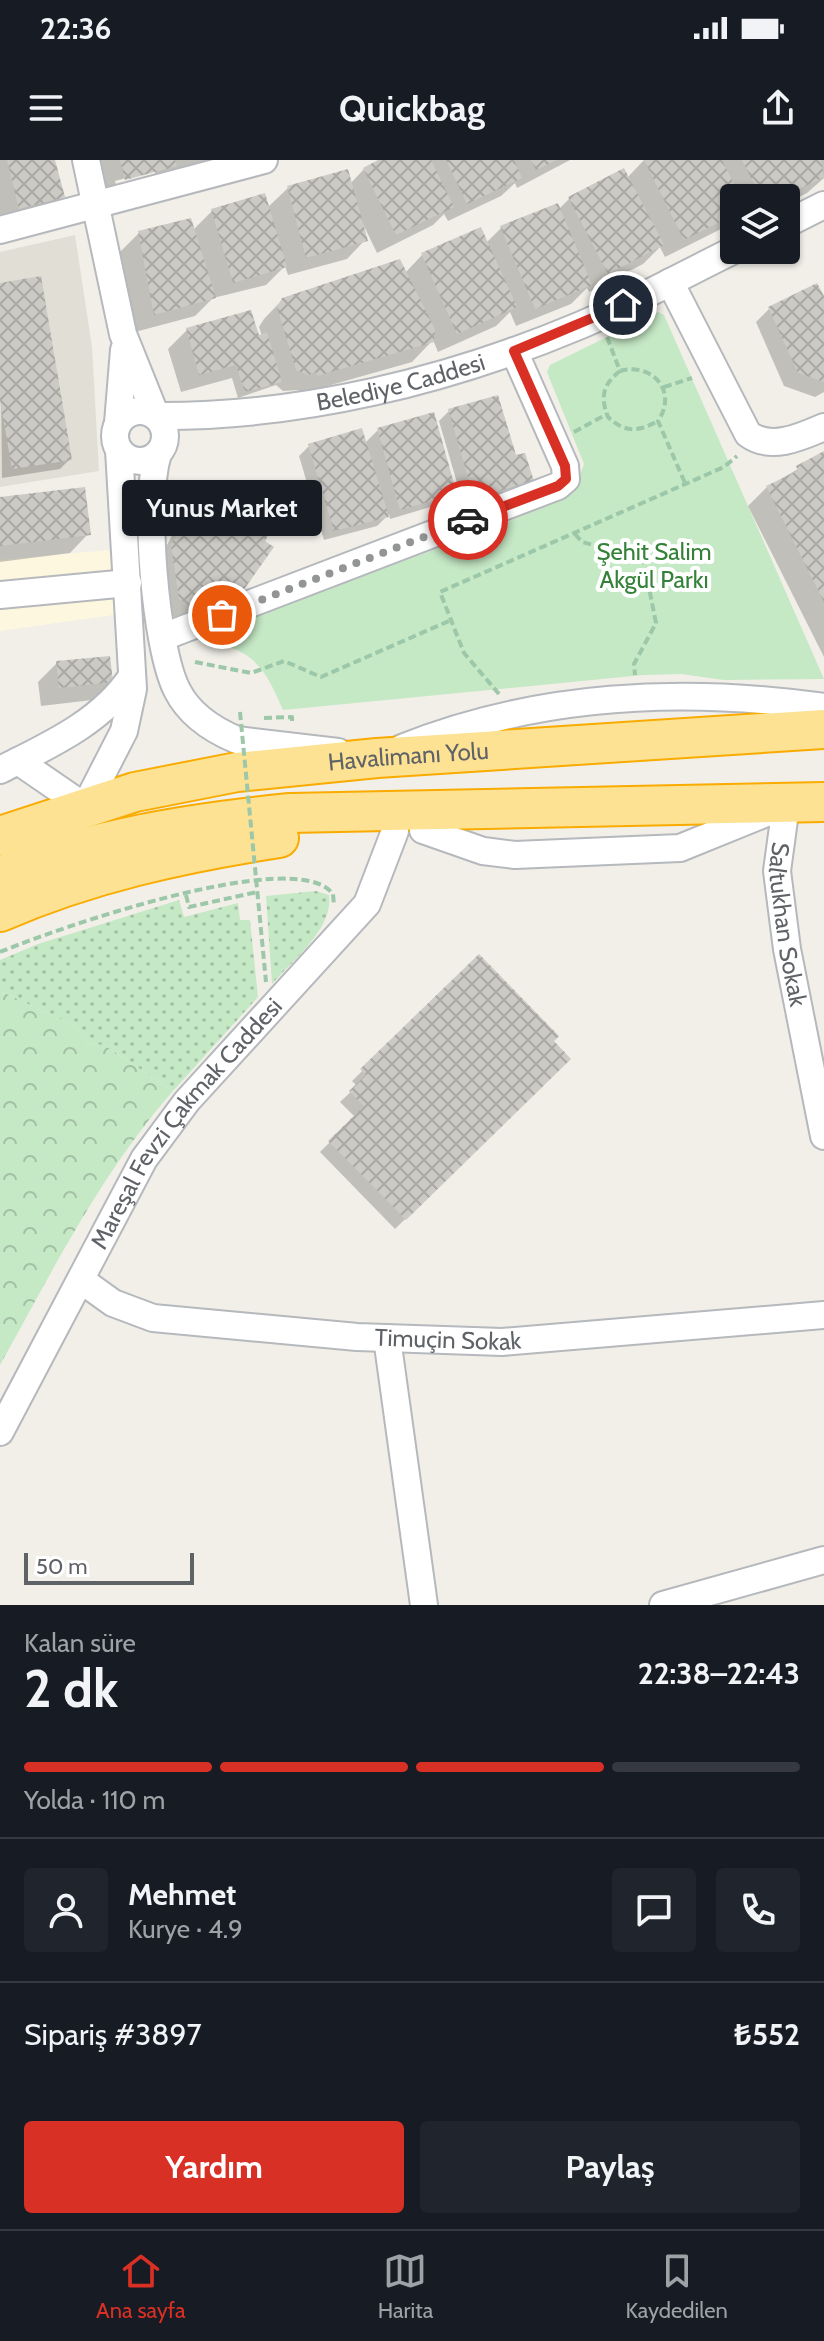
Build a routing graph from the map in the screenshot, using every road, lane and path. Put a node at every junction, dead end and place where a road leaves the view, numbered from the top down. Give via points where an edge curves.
1 (86, 160) edge
2 (264, 160) edge
3 (98, 205) junction
4 (824, 205) edge
5 (800, 217) edge
6 (0, 230) edge
7 (720, 257) edge
8 (670, 282) junction
9 (599, 316) junction
10 (123, 334) junction
11 (514, 351) junction
12 (620, 371) junction
13 (716, 371) junction
14 (664, 387) junction
15 (607, 414) junction
16 (237, 415) junction
17 (156, 416) junction
18 (658, 421) junction
19 (118, 423) junction
20 (824, 427) edge
21 (756, 440) junction
22 (554, 442) junction
23 (119, 450) junction
24 (160, 450) junction
25 (685, 483) junction
26 (575, 534) junction
27 (128, 583) junction
28 (0, 595) edge
29 (449, 621) junction
30 (163, 637) junction
31 (195, 662) dead end
32 (133, 675) junction
33 (636, 697) junction
34 (824, 707) edge
35 (240, 712) dead end
36 (283, 715) dead end
37 (515, 715) junction
38 (232, 721) dead end
39 (240, 722) junction
40 (824, 729) edge
41 (377, 758) junction
42 (9, 765) edge
43 (824, 802) edge
44 (642, 804) junction
45 (786, 805) junction
46 (85, 807) junction
47 (0, 811) edge
48 (409, 831) junction
49 (0, 836) edge
50 (0, 876) edge
51 (257, 892) junction
52 (186, 894) junction
53 (0, 912) edge
54 (332, 912) dead end
55 (0, 952) edge
56 (266, 982) dead end
57 (824, 1136) edge
58 (81, 1280) junction
59 (824, 1315) edge
60 (387, 1338) junction
61 (0, 1432) edge
62 (824, 1560) edge
63 (424, 1605) edge
64 (663, 1605) edge

1 - 3 street
2 - 3 street
3 - 6 street
3 - 10 street
4 - 5 street
7 - 8 street, Belediye Caddesi
8 - 9 street, Belediye Caddesi
8 - 13 street
9 - 11 street, Belediye Caddesi
9 - 12 path
10 - 17 street
10 - 19 street
11 - 16 street, Belediye Caddesi via 361,393
11 - 22 street
12 - 14 path via 643,369
12 - 15 path via 603,395
13 - 14 path
13 - 21 street
14 - 18 path via 666,403
15 - 18 path via 630,431
15 - 22 path
16 - 17 street
16 - 24 street via 185,433
17 - 19 street via 135,411
17 - 24 street via 165,431
18 - 25 path
19 - 23 street
20 - 21 street via 784,441
21 - 25 path via 724,467
22 - 30 street via 565,466 566,479 558,486
23 - 24 street via 142,461
23 - 27 street
24 - 30 street via 151,499
25 - 26 path
26 - 29 path via 440,592
26 - 33 path via 582,542 643,558 656,623 634,664
27 - 28 street
27 - 32 street
29 - 31 path via 321,677 284,661 251,673
29 - 37 path via 464,653
30 - 41 street via 177,690 221,734
32 - 42 street via 98,715
32 - 46 street via 124,731
33 - 34 street via 719,696
33 - 37 street
35 - 39 path, bridge
36 - 39 path
37 - 41 street via 442,731
38 - 39 path
39 - 51 path, bridge
40 - 41 highway, Havalimanı Yolu
41 - 46 highway, Havalimanı Yolu via 237,772
42 - 46 street
43 - 45 highway
44 - 45 highway
44 - 48 highway
44 - 50 highway via 359,809 219,820 73,850
45 - 48 street via 680,848 515,855
45 - 57 street, Saltukhan Sokak via 777,871
46 - 47 highway
46 - 49 highway, Havalimanı Yolu
48 - 53 highway via 287,837 152,860
48 - 58 street, Mareşal Fevzi Çakmak Caddesi via 367,904 164,1130 117,1205
51 - 52 path via 189,907
51 - 56 path, bridge
52 - 54 path via 304,877 327,886 333,894
52 - 55 path via 89,919
58 - 60 street, Timuçin Sokak via 113,1303 153,1318
58 - 61 street, Mareşal Fevzi Çakmak Caddesi
59 - 60 street, Timuçin Sokak via 502,1342
60 - 63 street
62 - 64 street

